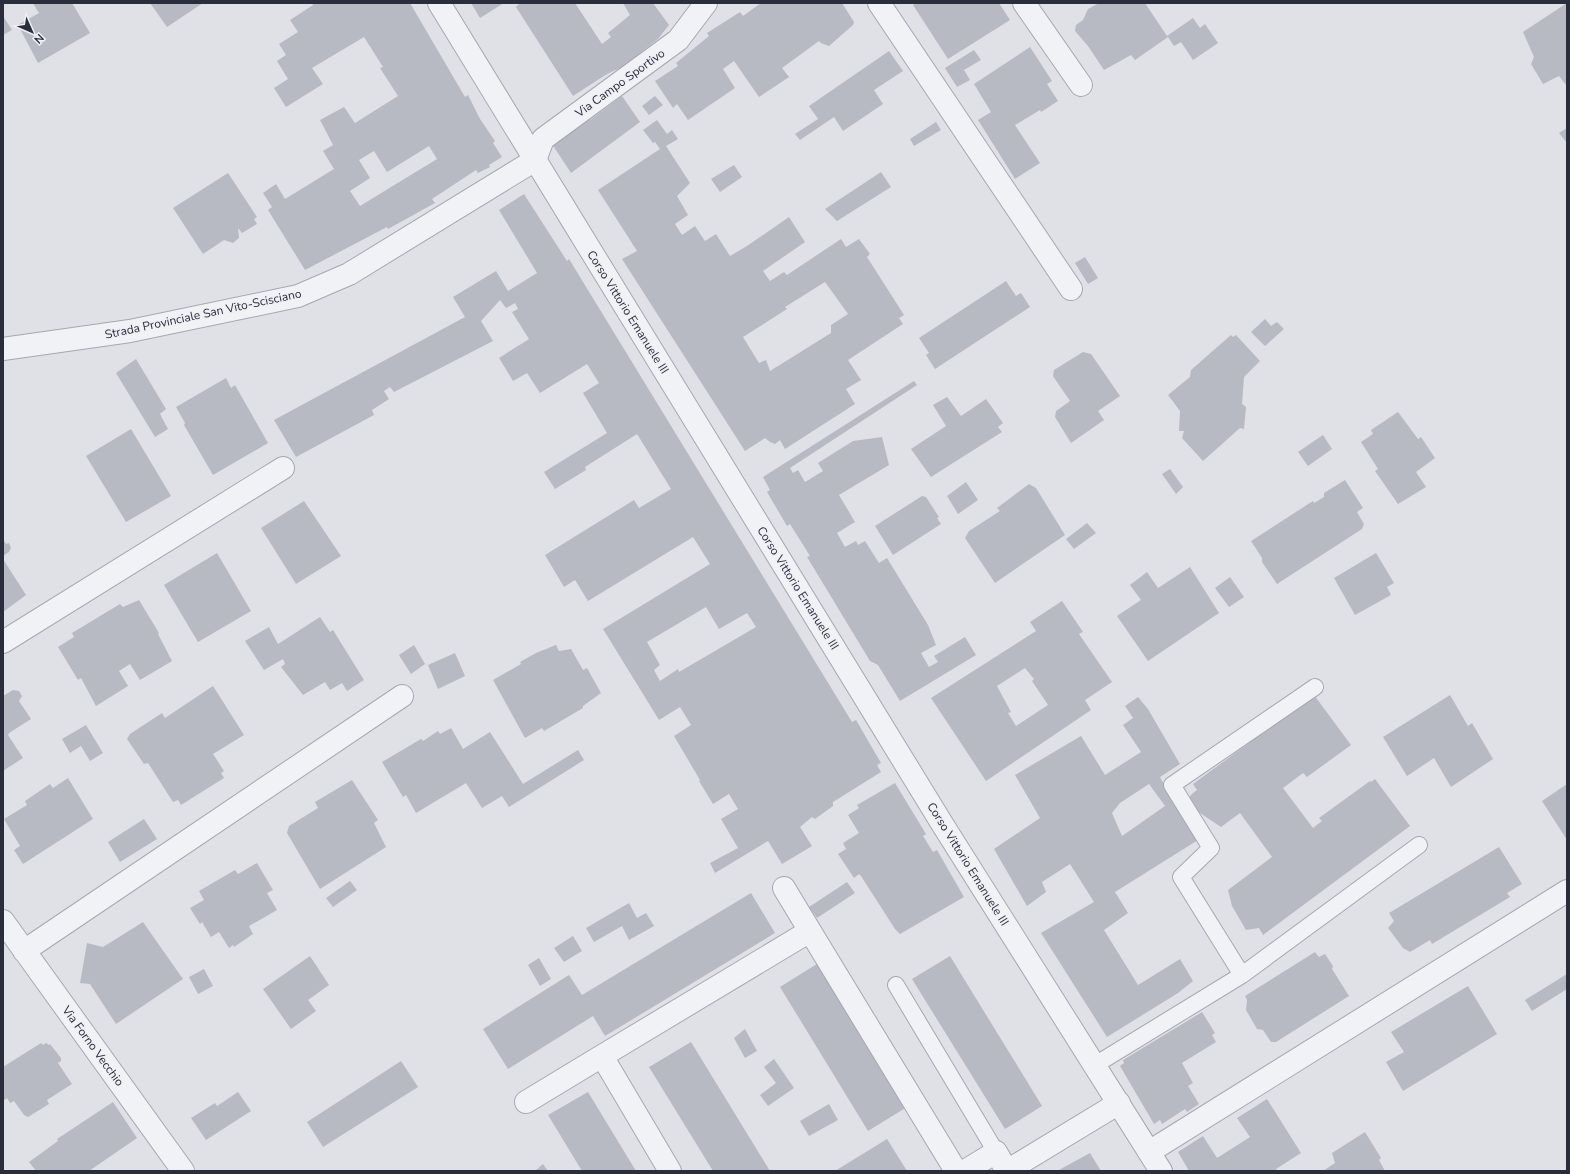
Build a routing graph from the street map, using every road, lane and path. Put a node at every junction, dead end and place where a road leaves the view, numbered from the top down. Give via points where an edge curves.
1 (439, 3) edge
2 (706, 3) edge
3 (879, 3) edge
4 (1024, 3) edge
5 (1081, 85) dead end
6 (535, 160) junction
7 (1071, 289) dead end
8 (3, 349) edge
9 (283, 468) dead end
10 (3, 642) edge
11 (1314, 687) dead end
12 (402, 696) dead end
13 (1419, 845) dead end
14 (784, 888) dead end
15 (1567, 891) edge
16 (3, 921) edge
17 (810, 931) junction
18 (24, 951) junction
19 (1242, 975) junction
20 (896, 985) dead end
21 (602, 1056) junction
22 (1095, 1065) junction
23 (526, 1102) dead end
24 (1119, 1103) junction
25 (996, 1152) junction
26 (1149, 1152) junction
27 (183, 1171) edge
28 (670, 1171) edge
29 (956, 1171) edge
30 (965, 1171) edge
31 (1161, 1171) edge

1 - 6 street, Corso Vittorio Emanuele III
2 - 6 street, Via Campo Sportivo via 678,40 543,140
3 - 7 street
4 - 5 street
6 - 8 street, Strada Provinciale San Vito-Scisciano via 349,274 298,296 130,331
6 - 22 street, Corso Vittorio Emanuele III via 941,822
9 - 10 street
11 - 19 lane via 1172,785 1211,848 1181,877
12 - 18 street
13 - 19 lane
14 - 17 street
15 - 26 street
16 - 18 street, Via Forno Vecchio
17 - 21 street
17 - 29 street
18 - 27 street, Via Forno Vecchio
19 - 22 lane
20 - 25 lane
21 - 23 street
21 - 28 street
22 - 24 street, Corso Vittorio Emanuele III
24 - 25 street via 1007,1170
24 - 26 street, Corso Vittorio Emanuele III
25 - 30 street
26 - 31 street, Corso Vittorio Emanuele III

